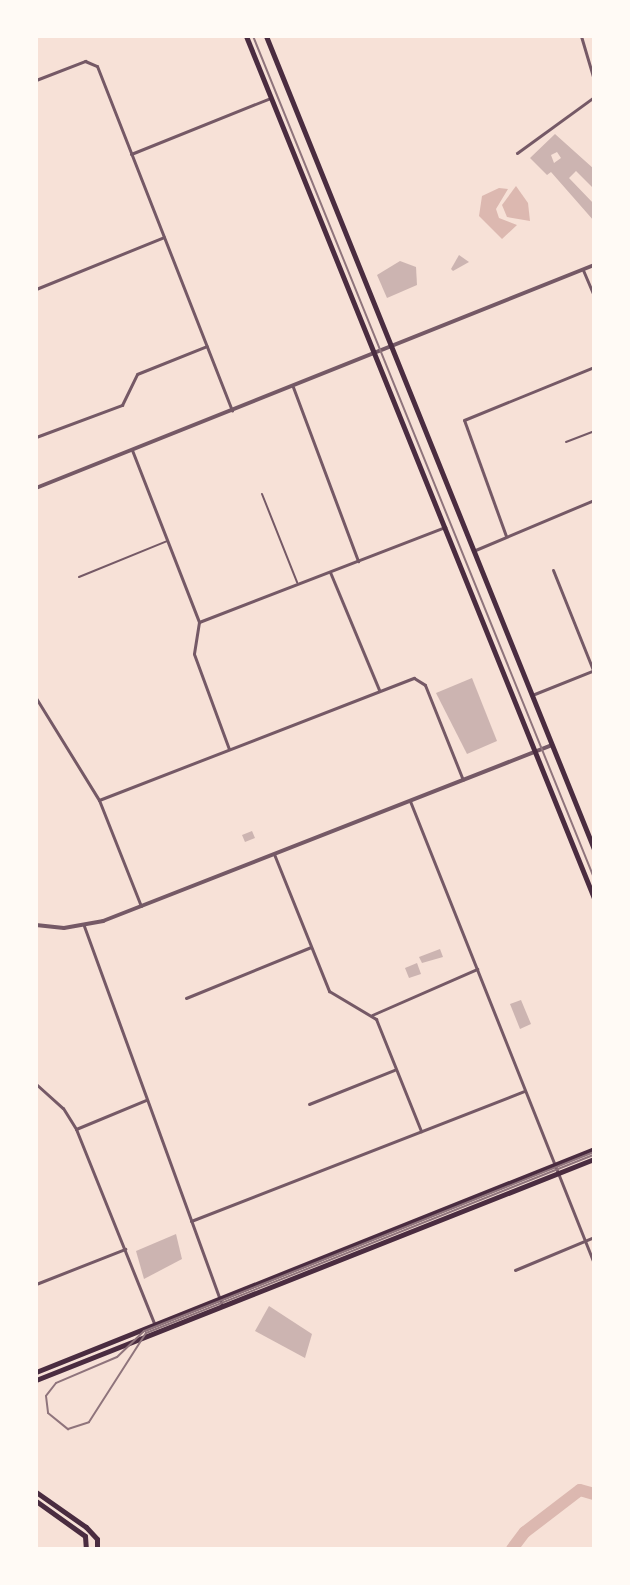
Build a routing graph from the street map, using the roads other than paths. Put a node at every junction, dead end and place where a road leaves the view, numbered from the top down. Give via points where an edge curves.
1 (246, 36) edge
2 (266, 36) edge
3 (581, 36) edge
4 (36, 80) edge
5 (594, 80) edge
6 (594, 97) edge
7 (270, 98) junction
8 (517, 153) dead end
9 (131, 154) junction
10 (164, 237) junction
11 (594, 265) edge
12 (583, 270) junction
13 (36, 289) edge
14 (594, 296) edge
15 (207, 346) junction
16 (390, 347) junction
17 (376, 353) junction
18 (594, 367) edge
19 (293, 387) junction
20 (233, 411) junction
21 (594, 431) edge
22 (36, 437) edge
23 (566, 442) dead end
24 (132, 450) junction
25 (36, 488) edge
26 (262, 494) dead end
27 (594, 500) edge
28 (446, 527) junction
29 (506, 536) junction
30 (167, 541) junction
31 (473, 551) junction
32 (358, 561) junction
33 (553, 570) dead end
34 (330, 572) junction
35 (79, 577) dead end
36 (298, 584) junction
37 (199, 622) junction
38 (594, 670) edge
39 (379, 691) junction
40 (532, 695) junction
41 (36, 698) edge
42 (552, 745) junction
43 (229, 749) junction
44 (535, 752) junction
45 (463, 780) junction
46 (99, 800) junction
47 (410, 801) junction
48 (594, 849) edge
49 (274, 854) junction
50 (594, 898) edge
51 (141, 906) junction
52 (36, 925) edge
53 (84, 926) junction
54 (311, 947) junction
55 (477, 969) junction
56 (186, 998) dead end
57 (372, 1015) junction
58 (396, 1070) junction
59 (36, 1084) edge
60 (525, 1091) junction
61 (147, 1099) junction
62 (309, 1104) dead end
63 (76, 1129) junction
64 (421, 1131) junction
65 (594, 1149) edge
66 (594, 1159) edge
67 (554, 1165) junction
68 (557, 1173) junction
69 (191, 1221) junction
70 (594, 1237) edge
71 (585, 1241) junction
72 (125, 1249) junction
73 (594, 1264) edge
74 (515, 1270) dead end
75 (36, 1284) edge
76 (220, 1302) junction
77 (154, 1323) junction
78 (157, 1331) junction
79 (36, 1372) edge
80 (36, 1380) edge
81 (36, 1492) edge
82 (36, 1501) edge
83 (86, 1549) edge
84 (97, 1549) edge

1 - 7 main road
2 - 16 main road
3 - 5 street
4 - 9 street via 85,61 95,63
6 - 8 street
7 - 9 street
7 - 17 main road
9 - 10 street
10 - 13 street
10 - 15 street
11 - 12 street
12 - 14 street
12 - 16 street
15 - 20 street
15 - 22 street via 137,374 122,405
16 - 17 street
16 - 31 main road
17 - 19 street
17 - 28 main road
18 - 29 street via 464,420
19 - 20 street
19 - 32 street
20 - 24 street
21 - 23 lane
24 - 25 street
24 - 30 street
26 - 36 lane
27 - 29 street
28 - 32 street
28 - 44 main road
29 - 31 street
30 - 35 lane
30 - 37 street
31 - 40 main road
32 - 34 street
33 - 38 street
34 - 36 street
34 - 39 street
36 - 37 street
37 - 43 street via 194,654
38 - 40 street
39 - 43 street
39 - 45 street via 410,678 425,685
40 - 42 main road
41 - 46 street
42 - 44 street
42 - 48 main road
43 - 46 street
44 - 45 street
44 - 50 main road
45 - 47 street
46 - 51 street
47 - 49 street
47 - 55 street
49 - 51 street
49 - 54 street
51 - 53 street
52 - 53 street
53 - 61 street
54 - 56 street
54 - 57 street via 329,991 340,1002
55 - 57 street
55 - 60 street
57 - 58 street
58 - 62 street
58 - 64 street
59 - 63 street via 63,1108
60 - 64 street
60 - 67 street
61 - 63 street
61 - 69 street
63 - 72 street
64 - 69 street
65 - 67 main road
66 - 68 main road
67 - 68 street
67 - 76 main road
68 - 71 street
68 - 76 main road
69 - 76 street
70 - 71 street
71 - 73 street
71 - 74 street
72 - 75 street
72 - 77 street
76 - 77 main road
76 - 78 main road
77 - 78 street
77 - 79 main road
78 - 80 main road
81 - 84 main road via 86,1527 97,1539
82 - 83 main road via 85,1536

